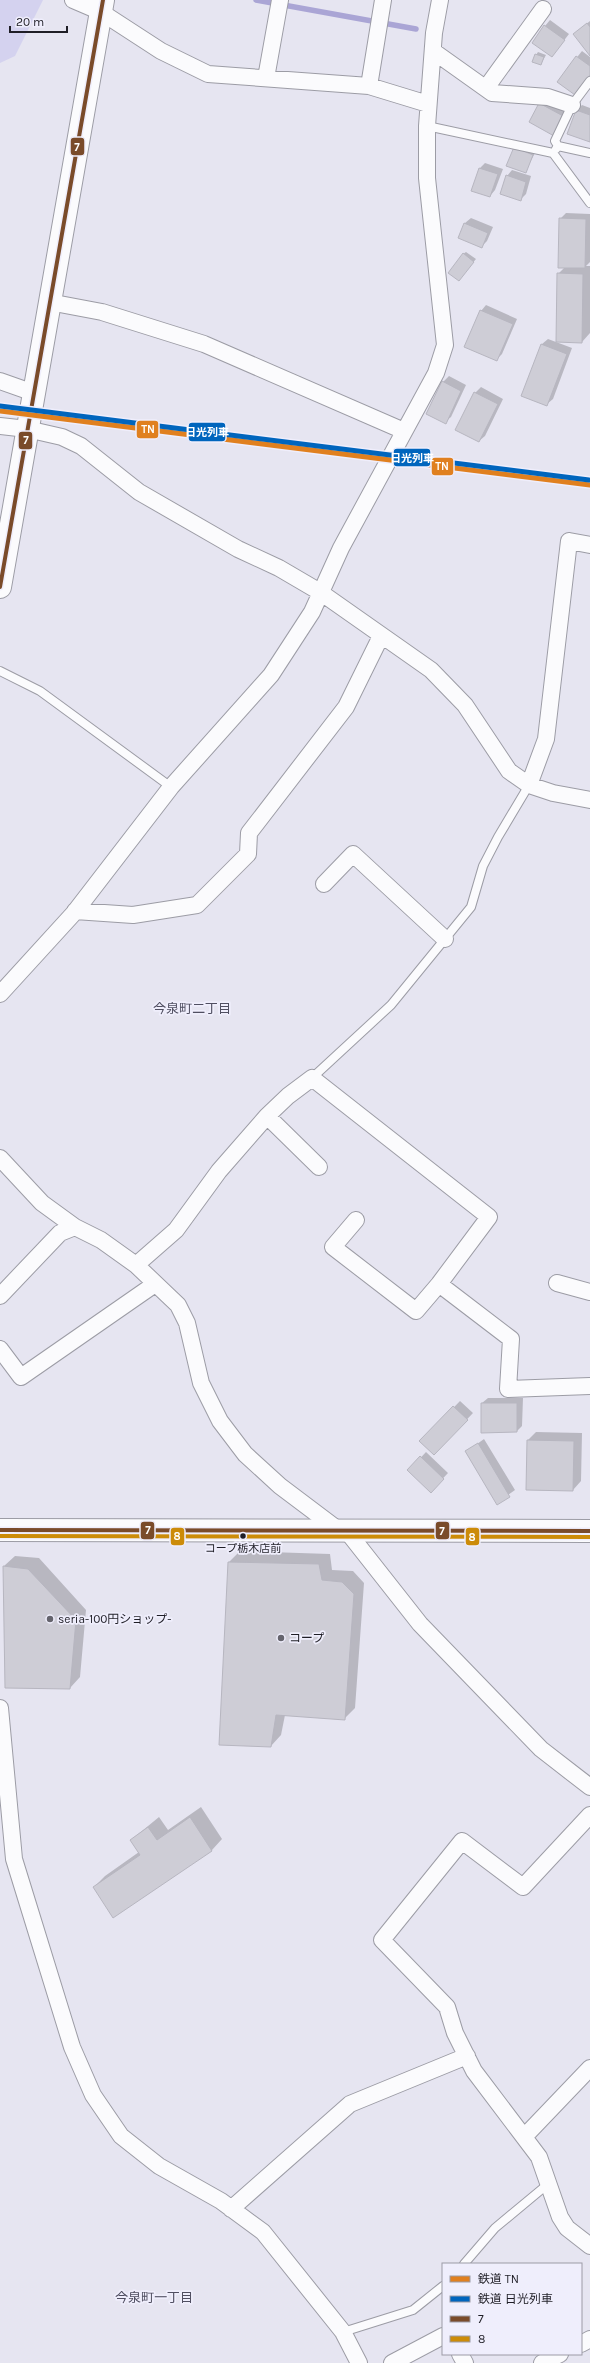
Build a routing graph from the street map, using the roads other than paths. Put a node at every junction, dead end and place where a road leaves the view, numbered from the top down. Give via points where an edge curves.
1 (73, 0) edge
2 (280, 0) edge
3 (383, 0) edge
4 (440, 0) edge
5 (102, 6) edge
6 (543, 9) dead end
7 (433, 51) junction
8 (266, 78) junction
9 (590, 81) edge
10 (369, 86) junction
11 (486, 88) junction
12 (428, 104) junction
13 (572, 105) junction
14 (427, 126) junction
15 (558, 146) junction
16 (553, 153) junction
17 (590, 153) edge
18 (590, 203) edge
19 (49, 302) junction
20 (0, 381) edge
21 (34, 393) junction
22 (0, 426) edge
23 (28, 429) junction
24 (404, 431) junction
25 (590, 544) edge
26 (0, 588) edge
27 (320, 592) junction
28 (381, 636) junction
29 (0, 671) edge
30 (529, 785) junction
31 (171, 787) junction
32 (590, 800) edge
33 (324, 884) dead end
34 (75, 911) junction
35 (445, 939) junction
36 (0, 994) edge
37 (312, 1078) junction
38 (267, 1116) junction
39 (0, 1158) edge
40 (319, 1167) dead end
41 (356, 1220) dead end
42 (75, 1227) junction
43 (136, 1266) junction
44 (557, 1283) dead end
45 (155, 1284) junction
46 (439, 1284) junction
47 (590, 1292) edge
48 (0, 1296) edge
49 (0, 1349) edge
50 (590, 1386) edge
51 (0, 1530) edge
52 (341, 1530) junction
53 (590, 1531) edge
54 (0, 1708) edge
55 (590, 1787) edge
56 (590, 1815) edge
57 (467, 2056) junction
58 (590, 2068) edge
59 (524, 2137) junction
60 (548, 2184) junction
61 (231, 2209) junction
62 (590, 2246) edge
63 (465, 2263) edge
64 (442, 2287) edge
65 (343, 2332) junction
66 (442, 2337) edge
67 (558, 2355) edge
68 (359, 2363) edge
69 (392, 2363) edge
70 (542, 2363) edge

1 - 5 street
2 - 8 street
3 - 10 street
4 - 7 street
5 - 8 street via 161,51 208,74
5 - 19 main road
6 - 11 street
7 - 11 street
7 - 12 street
8 - 10 street
9 - 13 lane
10 - 12 street
11 - 13 street via 492,93 548,97
12 - 14 street
13 - 15 lane via 555,141
14 - 16 lane
14 - 24 street via 427,178 445,345 436,373
15 - 16 lane
15 - 17 lane
16 - 18 lane
19 - 21 main road
19 - 24 street via 102,312 204,344
20 - 21 street
21 - 23 main road
22 - 23 street
23 - 26 main road
23 - 27 street via 62,437 81,446 138,492
24 - 27 street
25 - 30 street via 569,541 546,739
27 - 28 street
27 - 31 street via 312,612 271,675
28 - 30 street via 431,670 465,705 509,771
28 - 34 street via 346,707 249,833 248,854 197,905 133,915
29 - 31 lane via 40,691
30 - 32 street
30 - 35 lane via 483,866 471,907
31 - 34 street
33 - 35 street via 353,854
34 - 36 street
35 - 37 lane via 392,1005
37 - 38 street
37 - 46 street via 489,1217
38 - 40 street
38 - 43 street via 219,1171 176,1230
39 - 42 street via 42,1203
41 - 46 street via 333,1247 416,1311
42 - 43 street via 101,1240
42 - 48 street via 60,1233
43 - 45 street
44 - 47 street
45 - 49 street via 21,1377
45 - 52 street via 178,1305 187,1324 201,1383 220,1422 245,1454 280,1486
46 - 50 street via 511,1339 508,1389
51 - 52 main road
52 - 53 main road
52 - 55 street via 420,1624 541,1749
54 - 61 street via 14,1859 72,2047 93,2095 121,2136 159,2166
56 - 57 street via 523,1887 462,1841 382,1940 447,2007 455,2033
57 - 59 street via 474,2071
57 - 61 street via 350,2104
58 - 59 street
59 - 60 street via 539,2157
60 - 62 street via 560,2217 567,2228
60 - 63 lane via 495,2228
61 - 65 street via 263,2232
64 - 65 lane via 413,2310
65 - 68 street
66 - 69 street
67 - 70 street

